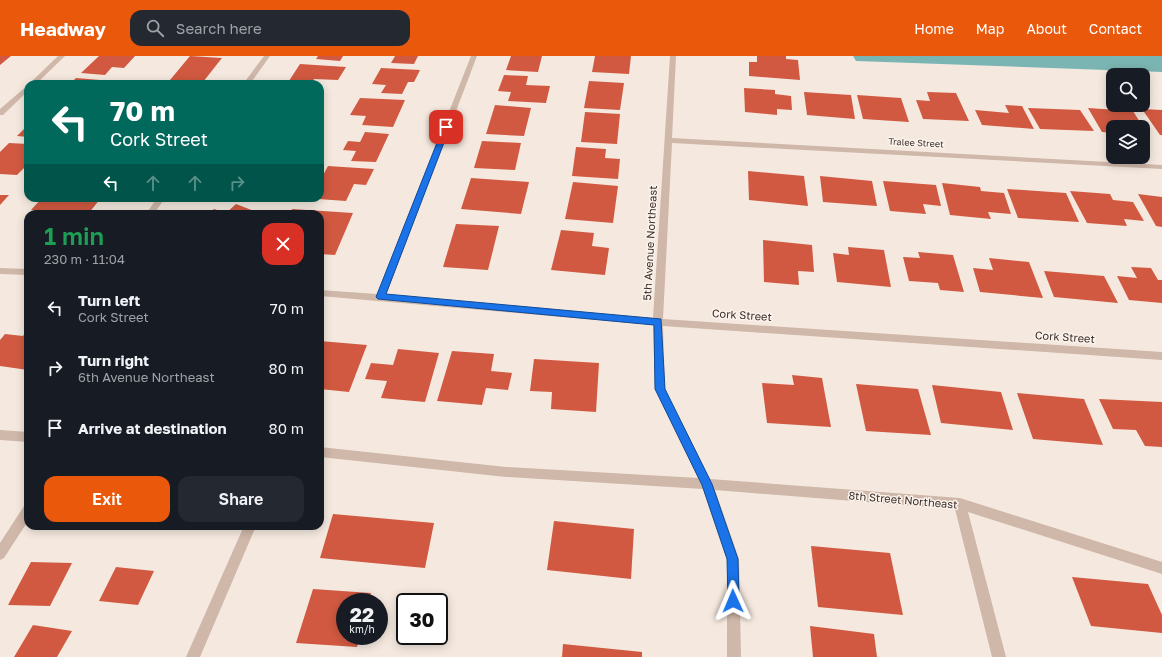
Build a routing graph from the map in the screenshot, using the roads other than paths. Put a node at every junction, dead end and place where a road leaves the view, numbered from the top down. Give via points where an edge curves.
1 (62, 56) edge
2 (267, 56) edge
3 (474, 56) edge
4 (673, 56) edge
5 (36, 80) edge
6 (249, 80) edge
7 (24, 91) edge
8 (0, 113) edge
9 (668, 140) junction
10 (1162, 167) edge
11 (0, 270) edge
12 (24, 272) edge
13 (324, 293) edge
14 (381, 297) junction
15 (658, 322) junction
16 (1162, 356) edge
17 (0, 435) edge
18 (24, 437) edge
19 (324, 452) edge
20 (707, 484) junction
21 (960, 504) junction
22 (24, 516) edge
23 (248, 530) edge
24 (0, 554) edge
25 (1162, 568) edge
26 (193, 657) edge
27 (734, 657) edge
28 (999, 657) edge

1 - 5 street
2 - 6 street
3 - 14 street
4 - 9 street, 5th Avenue Northeast
7 - 8 street
9 - 10 street, Tralee Street
9 - 15 street, 5th Avenue Northeast
11 - 12 street
13 - 14 street, Cork Street
14 - 15 street, Cork Street
15 - 16 street, Cork Street
15 - 20 street, 5th Avenue Northeast via 660,389
17 - 18 street
19 - 20 street, 8th Street Northeast via 506,472
20 - 21 street, 8th Street Northeast
20 - 27 street, 5th Avenue Northeast via 733,559
21 - 25 street, 8th Street Northeast
21 - 28 street
22 - 24 street
23 - 26 street

